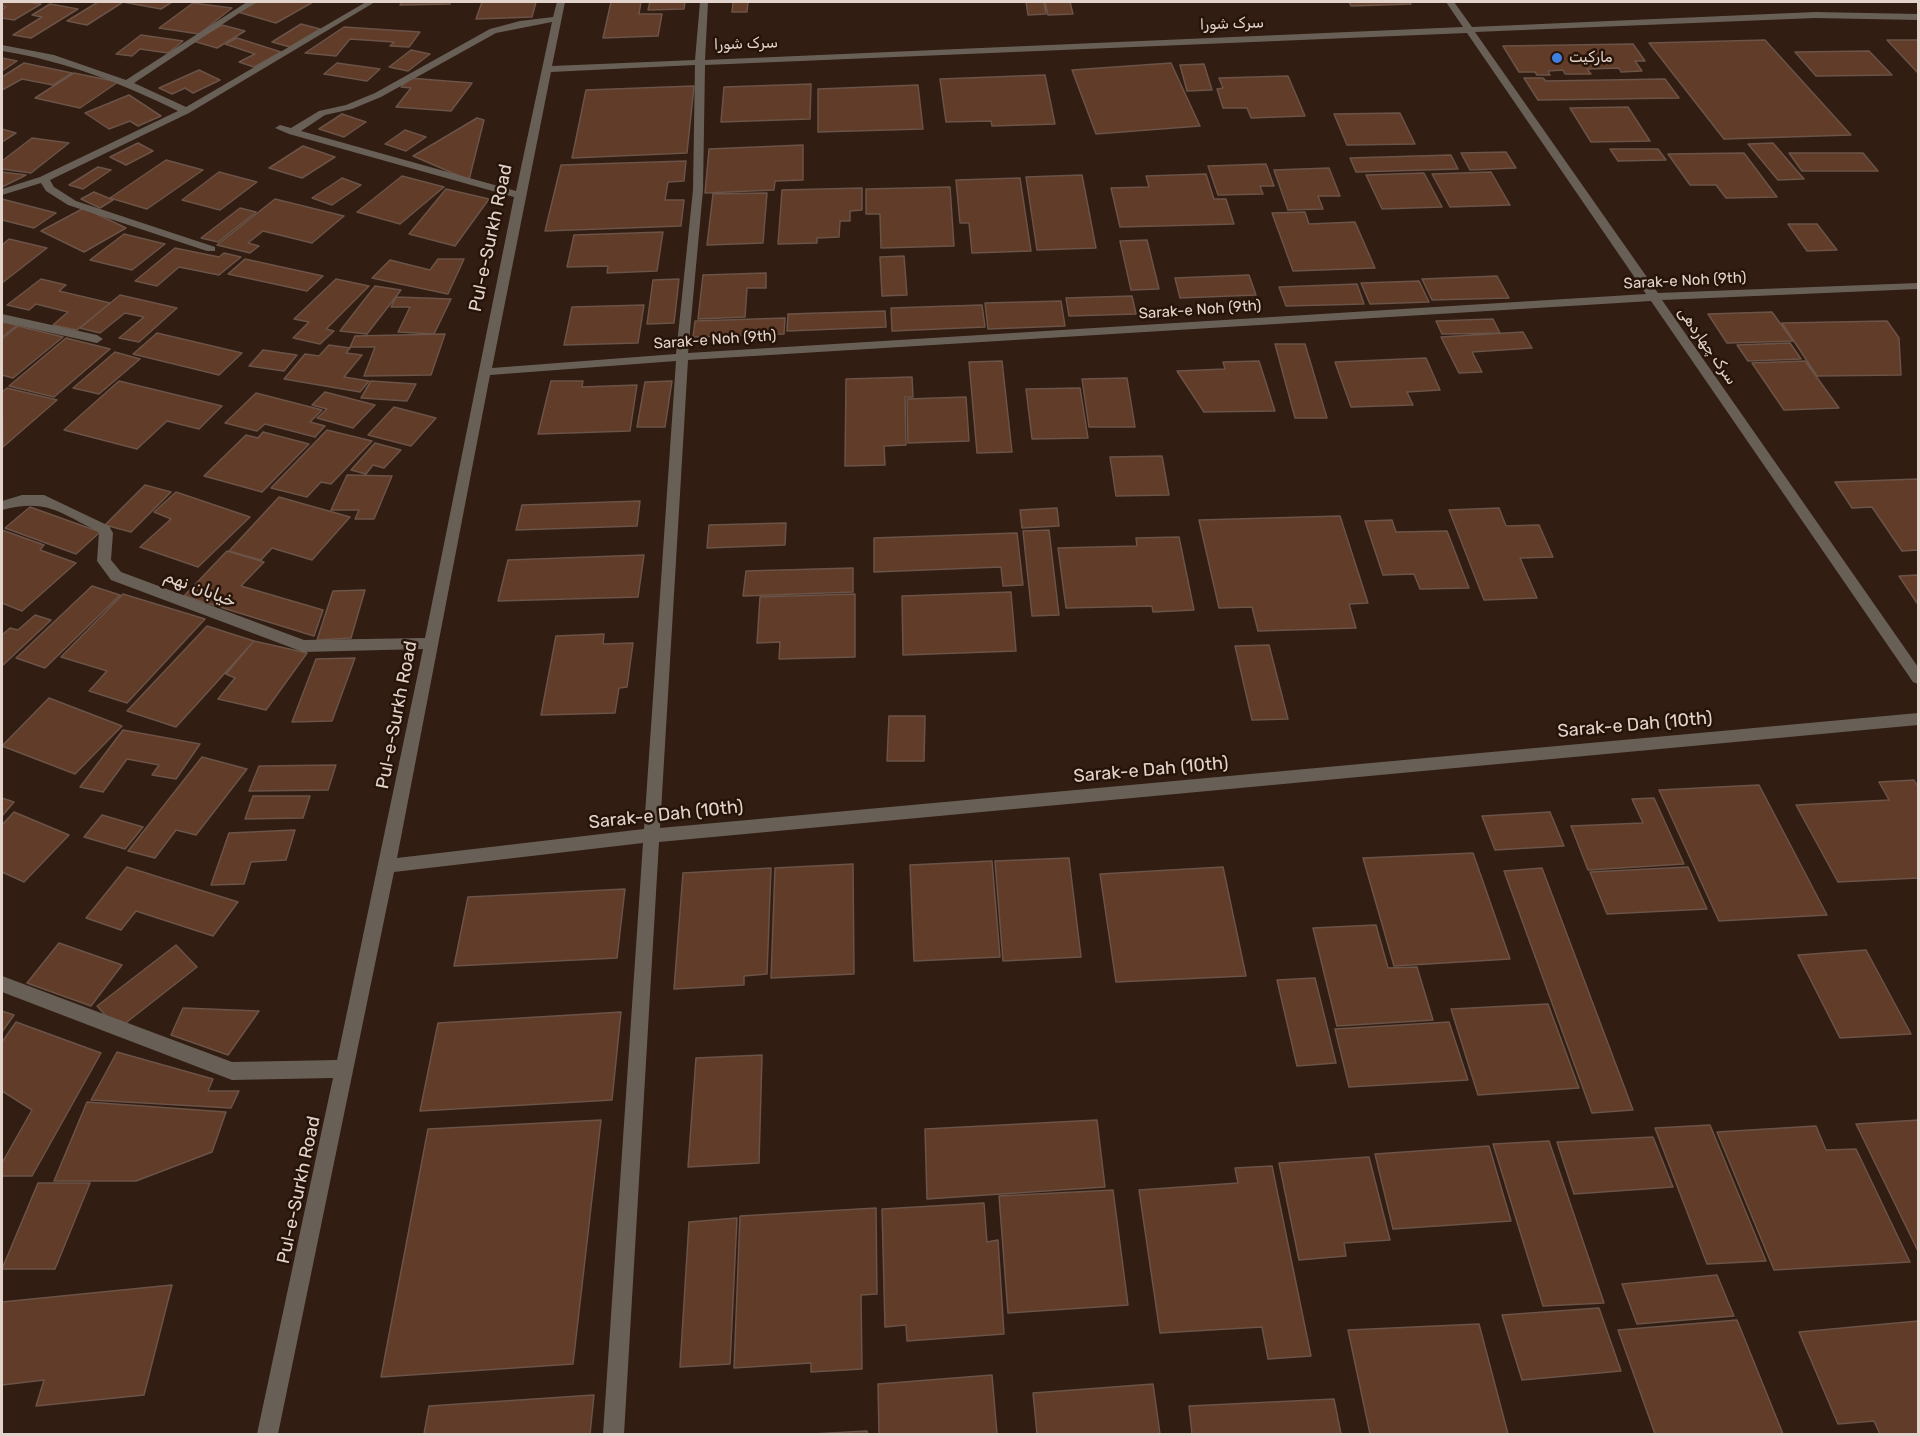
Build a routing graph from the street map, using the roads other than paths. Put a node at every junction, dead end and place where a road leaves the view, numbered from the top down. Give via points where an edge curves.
1 (252, 2) edge
2 (371, 2) edge
3 (561, 2) edge
4 (704, 2) edge
5 (1450, 2) edge
6 (1918, 17) edge
7 (558, 19) junction
8 (1469, 29) junction
9 (2, 48) edge
10 (700, 61) junction
11 (547, 69) junction
12 (129, 82) junction
13 (186, 111) junction
14 (280, 128) dead end
15 (292, 132) junction
16 (44, 179) junction
17 (2, 192) edge
18 (520, 195) junction
19 (211, 249) dead end
20 (1918, 286) edge
21 (1654, 297) junction
22 (2, 318) edge
23 (97, 339) dead end
24 (682, 357) junction
25 (484, 372) junction
26 (2, 505) edge
27 (431, 643) junction
28 (1918, 678) edge
29 (1918, 719) edge
30 (652, 835) junction
31 (387, 866) junction
32 (2, 984) edge
33 (344, 1069) junction
34 (267, 1434) edge
35 (614, 1434) edge

1 - 12 street
2 - 13 street
3 - 7 street, Pul-e-Surkh Road
4 - 10 street
5 - 8 street, سرک چهاردهی
6 - 8 street, سرک شورا via 1815,15
7 - 11 street, Pul-e-Surkh Road
7 - 15 street via 493,31 378,95 322,113
8 - 10 street, سرک شورا
8 - 21 street, سرک چهاردهی
9 - 12 street via 86,67
10 - 11 street, سرک شورا
10 - 24 street via 698,190
11 - 18 street, Pul-e-Surkh Road
12 - 13 street
13 - 16 street
14 - 15 street
15 - 18 street
16 - 17 street
16 - 19 street via 50,189 72,203
18 - 25 street, Pul-e-Surkh Road
20 - 21 street, Sarak-e Noh (9th)
21 - 24 street, Sarak-e Noh (9th)
21 - 28 street, سرک چهاردهی
22 - 23 street
24 - 25 street, Sarak-e Noh (9th)
24 - 30 street
25 - 27 street, Pul-e-Surkh Road
26 - 27 street, خیابان نهم via 44,500 104,529 104,561 116,576 303,646
27 - 31 street, Pul-e-Surkh Road
29 - 30 street, Sarak-e Dah (10th)
30 - 31 street, Sarak-e Dah (10th)
30 - 35 street
31 - 33 street, Pul-e-Surkh Road
32 - 33 street via 232,1071
33 - 34 street, Pul-e-Surkh Road

